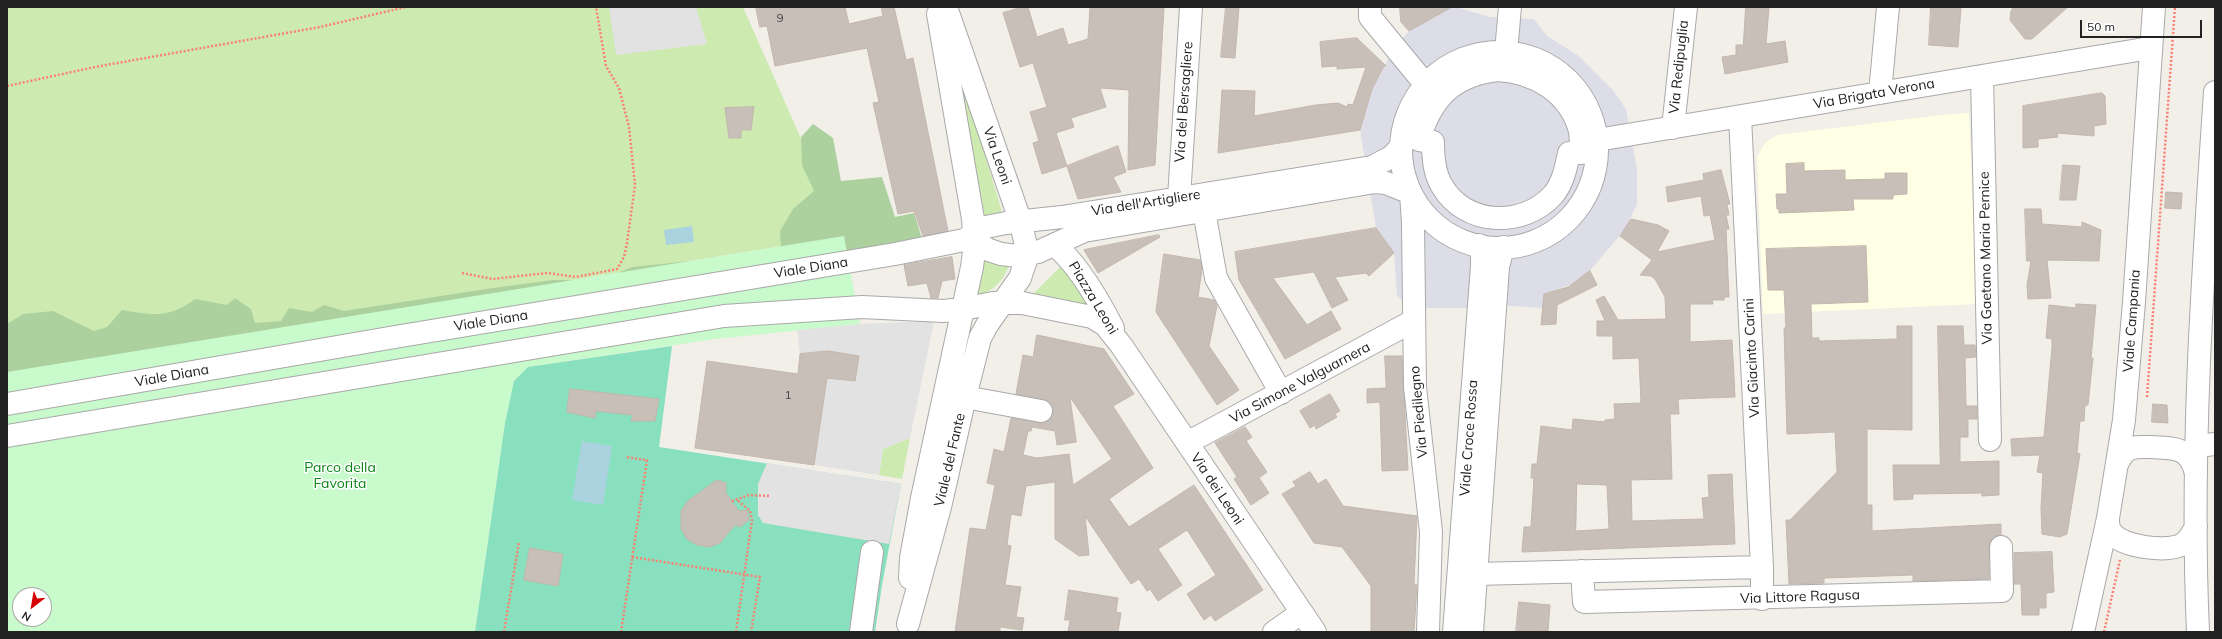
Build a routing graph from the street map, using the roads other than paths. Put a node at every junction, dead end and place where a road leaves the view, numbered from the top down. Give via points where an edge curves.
1 (937, 7) edge
2 (946, 7) edge
3 (1191, 7) edge
4 (1370, 7) edge
5 (1510, 7) edge
6 (1686, 7) edge
7 (1888, 7) edge
8 (2154, 7) edge
9 (2150, 48) junction
10 (1506, 52) junction
11 (1982, 76) junction
12 (1426, 85) junction
13 (2215, 92) edge
14 (1880, 94) junction
15 (1740, 117) junction
16 (1673, 128) junction
17 (1597, 140) junction
18 (1410, 143) junction
19 (1411, 193) junction
20 (1011, 196) junction
21 (1179, 198) junction
22 (1204, 211) junction
23 (1062, 216) junction
24 (1020, 220) junction
25 (994, 225) junction
26 (975, 234) junction
27 (1054, 245) junction
28 (1479, 245) junction
29 (1503, 247) junction
30 (1027, 250) junction
31 (2209, 267) edge
32 (1020, 278) junction
33 (1004, 302) junction
34 (962, 309) junction
35 (1413, 321) junction
36 (1121, 345) junction
37 (1281, 393) junction
38 (965, 397) junction
39 (7, 404) edge
40 (1040, 411) dead end
41 (7, 436) edge
42 (1990, 440) dead end
43 (1186, 443) junction
44 (2206, 445) edge
45 (2117, 464) junction
46 (2196, 474) junction
47 (2108, 518) junction
48 (2196, 527) junction
49 (2002, 547) dead end
50 (872, 552) dead end
51 (1762, 567) junction
52 (1582, 571) junction
53 (1475, 574) junction
54 (1762, 599) junction
55 (1301, 613) junction
56 (907, 628) edge
57 (861, 632) edge
58 (1274, 632) edge
59 (1315, 632) edge
60 (1428, 632) edge
61 (1454, 632) edge
62 (1472, 632) edge
63 (2083, 632) edge
64 (2198, 632) edge

1 - 26 street
2 - 20 street, Via Leoni
3 - 21 street, Via del Bersagliere
4 - 12 street via 1370,17
5 - 10 street
6 - 16 street, Via Redipuglia
7 - 14 street
8 - 9 street, Viale Campania
9 - 11 street, Via Brigata Verona
9 - 45 street, Viale Campania via 2128,374
10 - 12 street via 1490,52 1462,59 1448,66
10 - 17 street via 1530,57 1554,68 1573,85 1588,107
11 - 14 street, Via Brigata Verona
11 - 42 street, Via Gaetano Maria Pernice
12 - 18 street via 1408,115
13 - 31 street
14 - 15 street, Via Brigata Verona
15 - 16 street, Via Brigata Verona
15 - 51 street, Via Giacinto Carini
16 - 17 street, Via Brigata Verona
17 - 29 street via 1598,153 1594,175 1586,195 1574,213 1558,228 1540,239
18 - 18 street via 1430,110 1447,89 1478,73 1498,70 1512,71 1538,80 1560,96 1576,119 1580,132 1581,153 1569,153 1561,182 1544,204 1518,216 1494,218 1474,214 1451,198 1436,174 1433,142
18 - 19 street via 1402,159 1405,180
18 - 21 street, Via dell'Artigliere via 1372,167
19 - 22 street, Via dell'Artigliere via 1386,183 1374,182
19 - 28 street via 1436,223 1458,238
19 - 35 street, Via Piedilegno
20 - 23 street via 1033,213
20 - 24 street, Via Leoni
21 - 23 street, Via dell'Artigliere
22 - 27 street, Via dell'Artigliere via 1084,231
22 - 37 street via 1216,278
23 - 24 street, Via dell'Artigliere
24 - 25 street, Via dell'Artigliere
24 - 30 street, Via Leoni
25 - 26 street, Via dell'Artigliere
25 - 30 street via 1014,231
26 - 30 street, Via dell'Artigliere via 981,244 994,252 1009,256
26 - 34 street via 972,267
26 - 39 street, Viale Diana via 956,242 895,254
27 - 30 street, Via dell'Artigliere
27 - 32 street, Via dell'Artigliere
27 - 36 street, Piazza Leoni via 1065,252 1073,263 1110,322
28 - 29 street
28 - 61 street, Viale Croce Rossa via 1482,266
29 - 53 street, Viale Croce Rossa via 1498,267
30 - 32 street
31 - 44 street
32 - 33 street
33 - 34 street, Piazza Leoni
33 - 36 street, Piazza Leoni via 1029,304 1092,317 1105,325
33 - 38 street, Viale del Fante via 980,338
34 - 41 street via 943,311 862,307 724,316
34 - 56 street, Viale del Fante via 912,550
35 - 37 street, Via Simone Valguarnera
35 - 60 street, Via Piedilegno via 1415,387 1431,532
36 - 43 street, Via dei Leoni
37 - 43 street, Via Simone Valguarnera
38 - 40 street
38 - 56 street, Viale del Fante via 940,507
43 - 55 street, Via dei Leoni
44 - 46 street
45 - 46 street via 2122,454 2134,447 2172,448 2181,450 2192,459
45 - 47 street, Viale Campania
46 - 48 street
47 - 48 street via 2112,534 2123,543 2131,545 2172,548 2188,540
47 - 63 street, Viale Campania
48 - 64 street
49 - 54 street, Via Littore Ragusa via 2002,592
50 - 57 street
51 - 52 street
51 - 54 street, Via Giacinto Carini
52 - 53 street
52 - 54 street, Via Littore Ragusa via 1584,602
53 - 62 street, Viale Croce Rossa
55 - 58 street
55 - 59 street, Via dei Leoni

